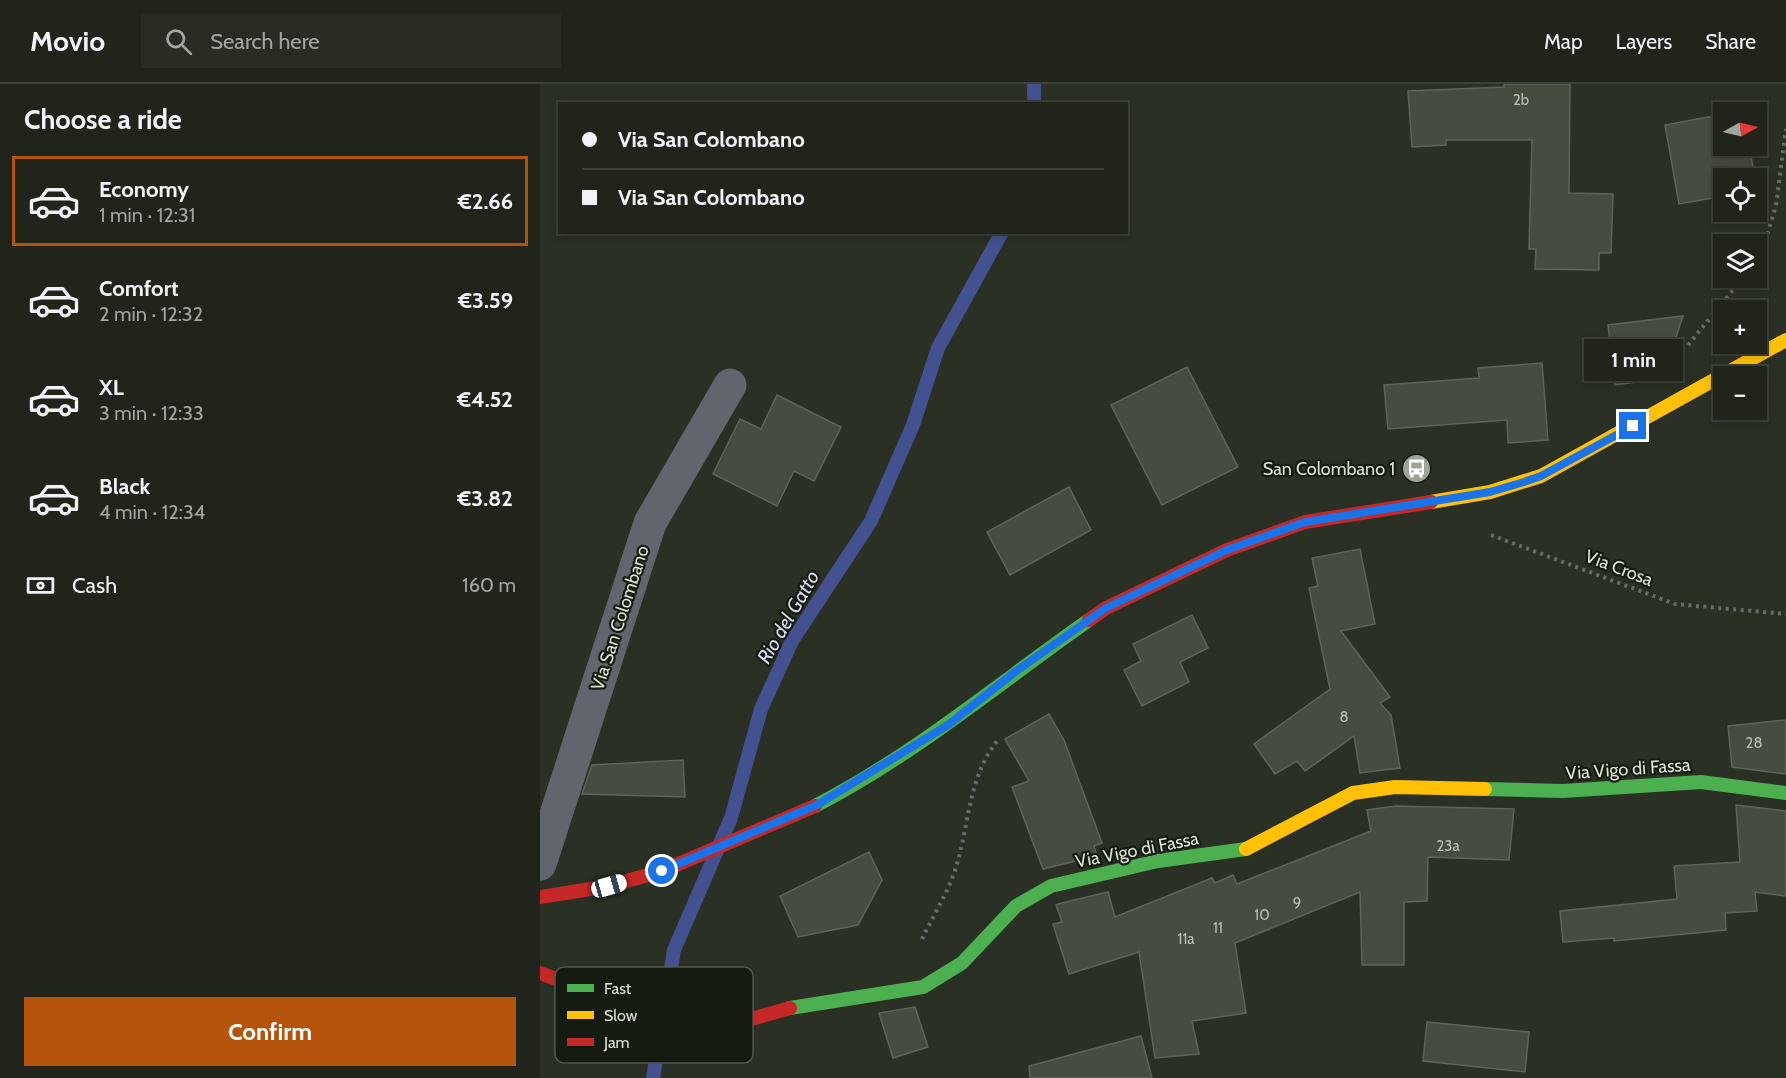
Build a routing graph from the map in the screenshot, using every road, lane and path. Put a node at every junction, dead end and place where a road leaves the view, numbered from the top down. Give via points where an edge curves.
1 (1786, 129) edge
2 (1767, 236) edge
3 (1786, 340) edge
4 (730, 385) dead end
5 (1489, 535) dead end
6 (1786, 614) edge
7 (1001, 736) dead end
8 (1786, 793) edge
9 (540, 864) edge
10 (540, 897) edge
11 (898, 991) junction
12 (753, 1017) edge

1 - 2 path via 1776,205
3 - 10 street via 1541,476 1490,492 1305,522 1227,550 1106,608 948,725 817,805 662,871 609,886
4 - 9 street, Via San Colombano via 650,523
5 - 6 path, Via Crosa via 1675,604
7 - 11 path via 988,753 976,781 954,875
8 - 11 street, Via Vigo di Fassa via 1701,782 1563,791 1395,788 1353,793 1250,848 1158,861 1051,886 1016,906 962,963 923,987
11 - 12 street, Via Vigo di Fassa via 775,1010

